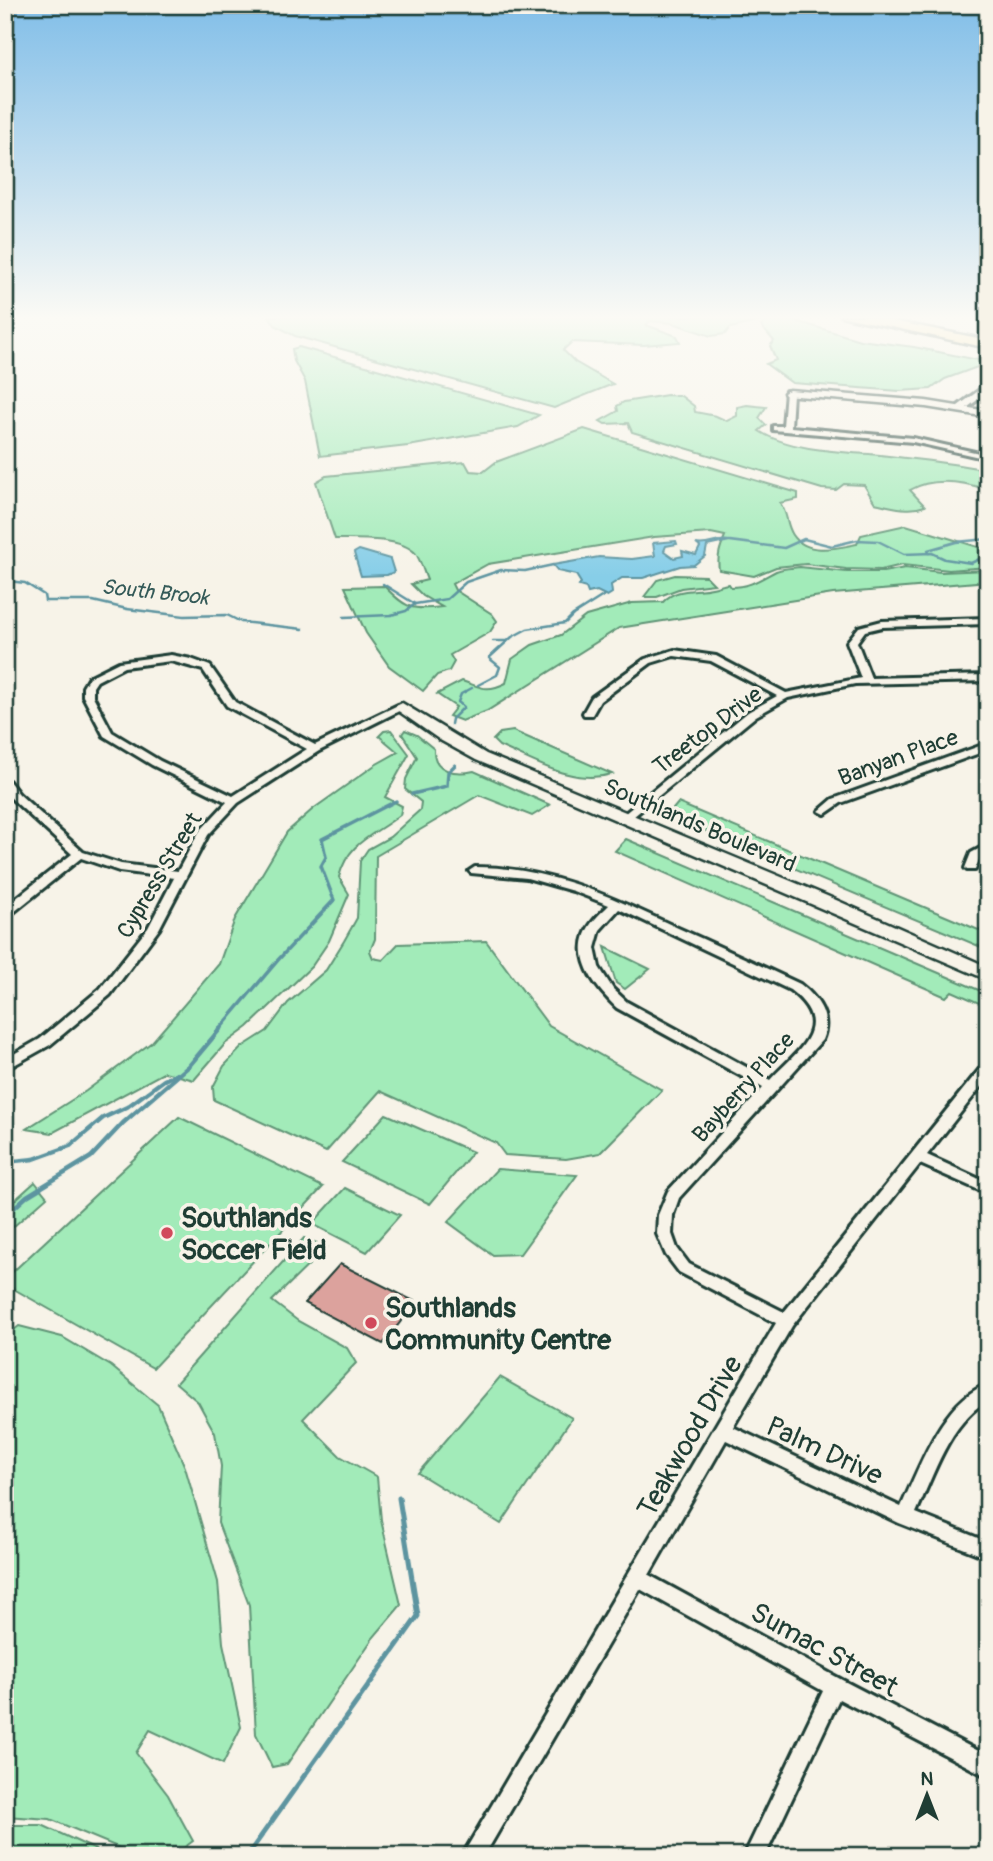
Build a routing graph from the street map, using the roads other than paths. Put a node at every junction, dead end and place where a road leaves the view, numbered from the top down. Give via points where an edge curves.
1 (788, 403) edge
2 (902, 403) edge
3 (968, 403) edge
4 (961, 408) junction
5 (988, 414) edge
6 (776, 428) dead end
7 (787, 429) junction
8 (988, 457) edge
9 (988, 621) edge
10 (985, 678) edge
11 (867, 680) junction
12 (988, 690) edge
13 (785, 696) junction
14 (402, 707) joint
15 (588, 713) dead end
16 (988, 746) edge
17 (315, 749) junction
18 (5, 783) edge
19 (10, 799) edge
20 (234, 801) junction
21 (825, 811) dead end
22 (624, 819) junction
23 (988, 847) edge
24 (79, 854) junction
25 (971, 868) dead end
26 (475, 871) dead end
27 (182, 875) junction
28 (617, 904) junction
29 (5, 913) edge
30 (988, 974) edge
31 (5, 1065) edge
32 (986, 1072) edge
33 (772, 1087) junction
34 (918, 1157) junction
35 (988, 1189) edge
36 (786, 1321) junction
37 (988, 1391) edge
38 (724, 1431) junction
39 (905, 1517) junction
40 (988, 1550) edge
41 (638, 1578) junction
42 (835, 1687) junction
43 (988, 1767) edge
44 (472, 1856) edge
45 (754, 1856) edge

1 - 7 street
2 - 4 main road
3 - 4 street
4 - 5 main road
6 - 7 street
7 - 8 street via 913,440
9 - 11 street via 892,623 862,629 852,642
10 - 11 street, Treetop Drive
10 - 12 street
11 - 13 street, Treetop Drive via 827,684
13 - 15 street via 713,658 674,653 648,661 596,699
13 - 22 street, Treetop Drive via 752,714
14 - 17 street, Cypress Street
14 - 22 main road, Southlands Boulevard via 481,757
16 - 21 street, Banyan Place via 837,801
17 - 20 street, Cypress Street
17 - 20 street via 231,704 207,668 188,661 172,658 122,664 93,679 88,696 108,734
18 - 19 street
19 - 24 street
20 - 27 street, Cypress Street via 203,834
22 - 30 main road, Southlands Boulevard
23 - 25 street via 975,855
24 - 27 street via 119,867
24 - 29 street
26 - 28 street, Bayberry Place via 496,869 528,876
27 - 31 street, Cypress Street via 153,929 105,992 45,1042
28 - 33 street via 590,937 594,967 608,993
28 - 33 street, Bayberry Place via 810,998 821,1023 817,1037
32 - 34 street, Teakwood Drive
33 - 36 street, Bayberry Place via 673,1195 665,1209 663,1235 684,1268
34 - 35 street
34 - 36 street, Teakwood Drive
36 - 38 street, Teakwood Drive
37 - 39 street via 955,1417
38 - 39 street, Palm Drive
38 - 41 street, Teakwood Drive
39 - 40 street, Palm Drive
41 - 42 street, Sumac Street
41 - 44 street, Teakwood Drive
42 - 43 street, Sumac Street
42 - 45 street

